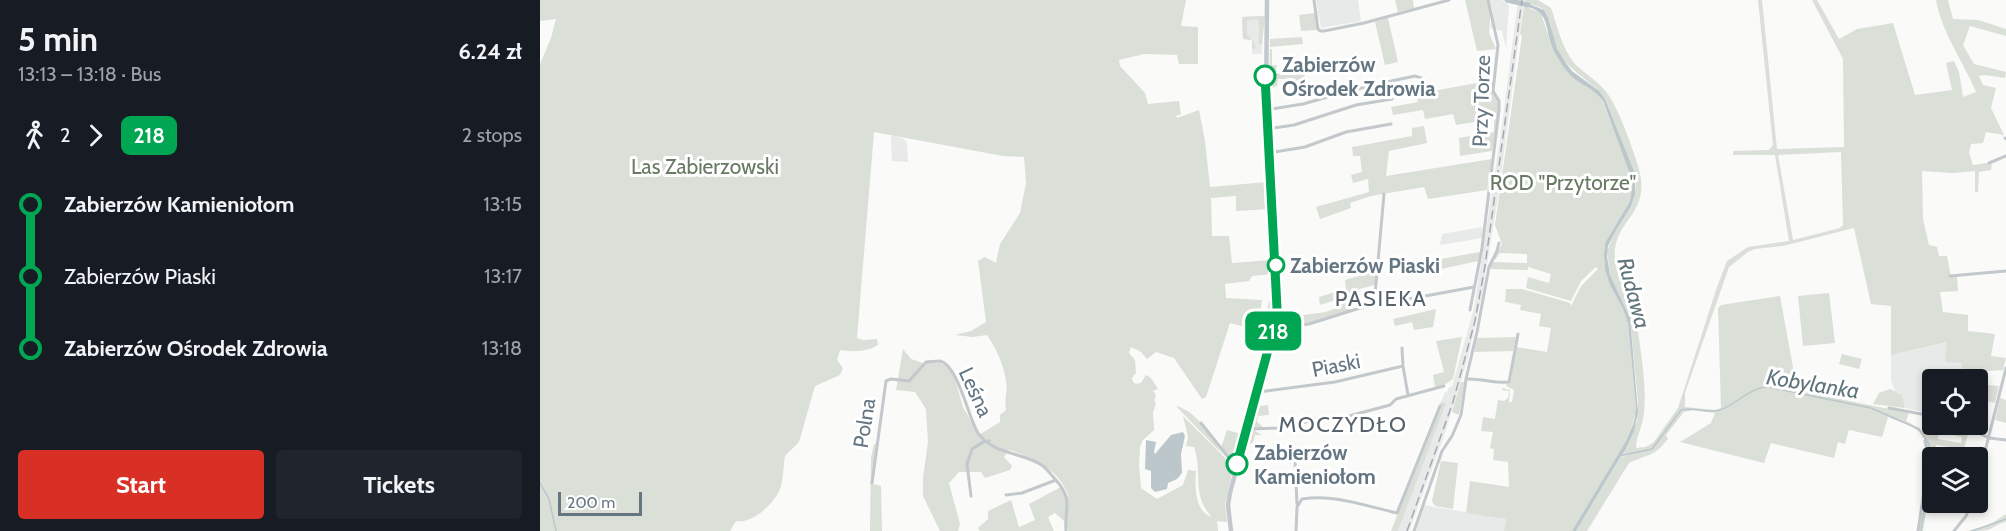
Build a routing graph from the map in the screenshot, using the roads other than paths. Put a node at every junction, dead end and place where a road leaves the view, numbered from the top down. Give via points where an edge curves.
1 (1267, 0) edge
2 (1314, 0) edge
3 (1449, 0) edge
4 (1488, 0) edge
5 (1421, 78) dead end
6 (1392, 99) dead end
7 (1266, 110) junction
8 (1391, 124) dead end
9 (1267, 129) junction
10 (1268, 153) junction
11 (2006, 156) edge
12 (1989, 163) dead end
13 (1384, 194) dead end
14 (1499, 243) dead end
15 (2006, 271) edge
16 (1950, 276) dead end
17 (1474, 287) junction
18 (1376, 305) junction
19 (1470, 310) dead end
20 (1274, 328) junction
21 (1518, 334) dead end
22 (1402, 348) dead end
23 (926, 362) joint
24 (1403, 366) junction
25 (2006, 368) edge
26 (1466, 379) junction
27 (1444, 386) dead end
28 (1256, 393) junction
29 (1408, 395) junction
30 (1440, 406) dead end
31 (1889, 408) dead end
32 (1922, 414) edge
33 (1202, 423) dead end
34 (1246, 430) junction
35 (1983, 435) edge
36 (1989, 438) junction
37 (2006, 440) edge
38 (985, 441) junction
39 (1925, 441) dead end
40 (1987, 447) edge
41 (1295, 461) dead end
42 (1236, 467) junction
43 (1056, 480) junction
44 (872, 483) dead end
45 (1006, 495) dead end
46 (1296, 495) junction
47 (971, 496) dead end
48 (1299, 501) junction
49 (1297, 507) junction
50 (1967, 513) edge
51 (1066, 531) edge
52 (1231, 531) edge
53 (1296, 531) edge
54 (1414, 531) edge
55 (1918, 531) edge
56 (1953, 531) edge

1 - 7 main road
2 - 3 street via 1320,31
4 - 17 street, Przy Torze via 1498,45 1493,91 1499,110
5 - 7 street via 1415,76
6 - 9 street via 1356,105 1294,126
7 - 9 main road
8 - 10 street
9 - 10 main road
10 - 20 main road via 1277,290
11 - 12 street
13 - 18 street
14 - 26 street via 1489,267
15 - 16 street
17 - 18 street
17 - 19 street, Przy Torze
18 - 20 street via 1309,324
20 - 28 main road
21 - 26 street via 1508,383
22 - 24 street
23 - 38 street, Leśna via 941,362 953,372 972,421
23 - 44 street, Polna via 909,381 886,381
24 - 28 street, Piaski via 1335,382
24 - 29 street
25 - 36 street
26 - 54 street via 1461,415 1442,451
27 - 29 street
28 - 34 main road
29 - 34 street via 1390,405 1349,416
30 - 48 street via 1397,513 1348,500 1313,497
31 - 32 street
33 - 42 street
34 - 42 main road
35 - 36 street
36 - 37 street
36 - 40 street
38 - 43 street, Leśna via 1043,466
38 - 47 street via 972,449 967,464
39 - 55 street via 1929,459
41 - 46 street
42 - 52 main road via 1229,500
43 - 45 street
43 - 51 street, Leśna via 1068,498
46 - 48 street
46 - 49 street
48 - 49 street
49 - 53 street
50 - 56 street

